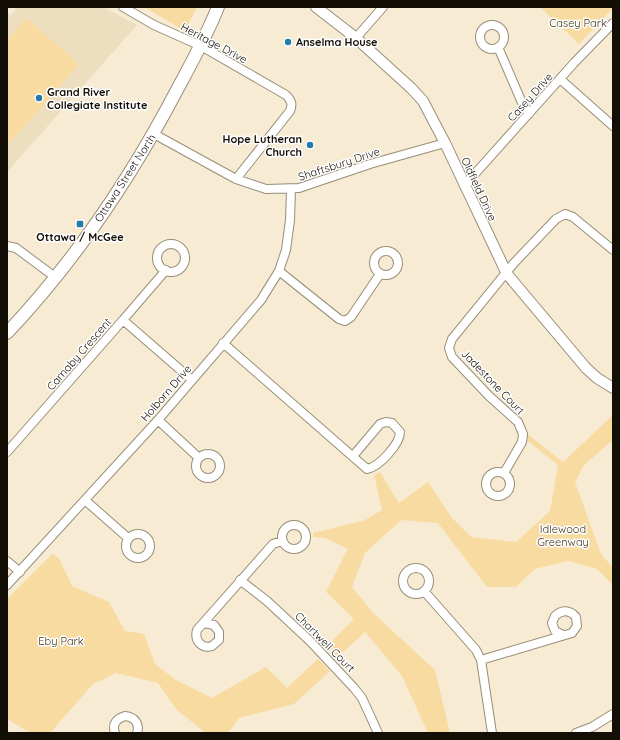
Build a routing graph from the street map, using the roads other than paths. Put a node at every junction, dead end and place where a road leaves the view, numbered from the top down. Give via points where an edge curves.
1 (123, 7) edge
2 (218, 7) edge
3 (316, 7) edge
4 (383, 7) edge
5 (613, 23) edge
6 (356, 38) junction
7 (201, 46) junction
8 (498, 47) dead end
9 (560, 79) junction
10 (529, 114) junction
11 (613, 126) edge
12 (154, 134) junction
13 (446, 144) junction
14 (236, 179) junction
15 (464, 186) junction
16 (291, 190) junction
17 (7, 246) edge
18 (613, 250) edge
19 (166, 270) dead end
20 (279, 271) junction
21 (380, 274) dead end
22 (507, 274) junction
23 (54, 277) junction
24 (123, 320) junction
25 (7, 333) edge
26 (223, 343) junction
27 (192, 380) junction
28 (613, 388) edge
29 (158, 420) junction
30 (7, 452) edge
31 (353, 456) junction
32 (199, 458) dead end
33 (504, 473) dead end
34 (86, 501) junction
35 (128, 538) dead end
36 (282, 541) dead end
37 (7, 561) edge
38 (20, 572) junction
39 (240, 580) junction
40 (7, 585) edge
41 (424, 591) dead end
42 (204, 623) dead end
43 (563, 635) dead end
44 (481, 660) junction
45 (613, 714) edge
46 (115, 733) edge
47 (137, 733) edge
48 (378, 733) edge
49 (492, 733) edge
50 (576, 733) edge

1 - 7 street, Heritage Drive via 154,25
2 - 7 main road, Ottawa Street North
3 - 6 street, Oldfield Drive
4 - 6 street
5 - 9 street, Casey Drive
6 - 13 street, Oldfield Drive via 423,101
7 - 12 main road, Ottawa Street North
7 - 14 street, Heritage Drive via 286,95 292,103 290,111
8 - 10 street
9 - 10 street, Casey Drive
9 - 11 street
10 - 15 street, Casey Drive
12 - 14 street, Shaftsbury Drive
12 - 23 main road, Ottawa Street North via 116,193
13 - 15 street, Oldfield Drive
13 - 16 street, Shaftsbury Drive via 370,164
14 - 16 street, Shaftsbury Drive via 266,189
15 - 22 street, Oldfield Drive
16 - 20 street, Holborn Drive via 286,250
17 - 23 street via 16,248
18 - 22 street, Jadestone Court via 573,217 565,214 556,219
19 - 24 street
20 - 21 street via 339,319 345,321 351,317
20 - 26 street, Holborn Drive via 260,300
22 - 28 street, Oldfield Drive via 586,368
22 - 33 street, Jadestone Court via 452,339 449,348 452,357 518,422 523,434 522,442
23 - 25 main road, Ottawa Street North
24 - 27 street, Carnaby Crescent
24 - 30 street, Carnaby Crescent
26 - 27 street, Holborn Drive
26 - 31 street
27 - 29 street, Holborn Drive
29 - 32 street
29 - 34 street, Holborn Drive
31 - 31 street via 367,469 374,468 400,438 400,432 392,423 380,424
34 - 35 street
34 - 38 street, Holborn Drive
36 - 39 street via 273,544
37 - 38 street
38 - 40 street, Holborn Drive
39 - 42 street
39 - 48 street, Chartwell Court via 310,641 354,688 362,698
41 - 44 street via 476,650
43 - 44 street
44 - 49 street
45 - 50 street
46 - 47 street via 116,721 125,716 136,721

